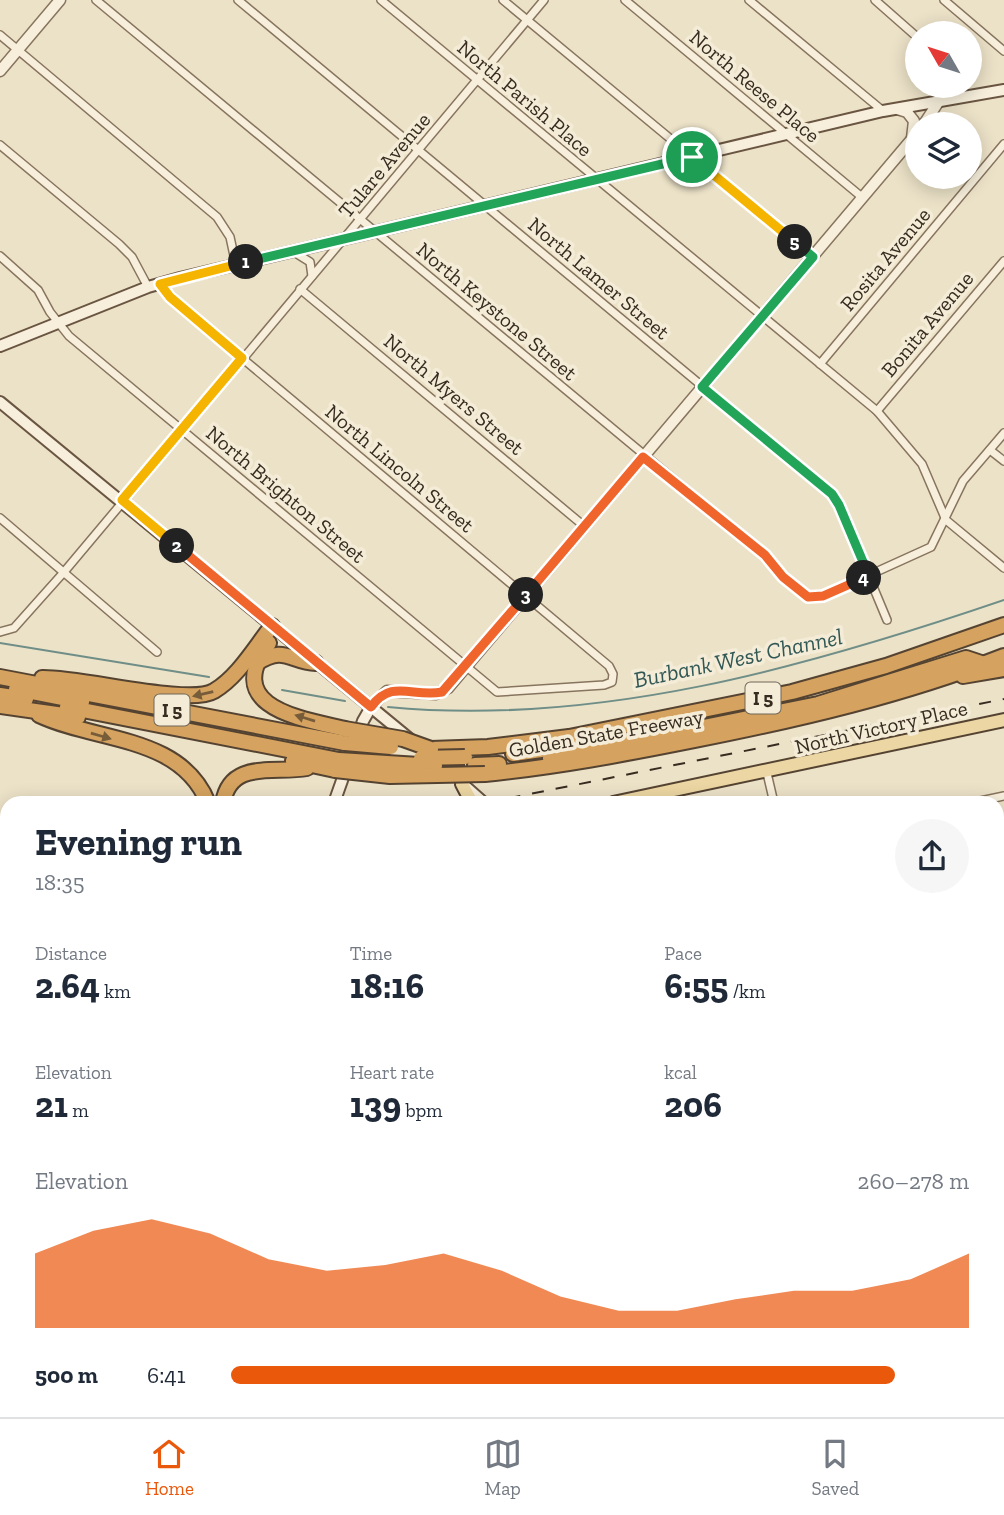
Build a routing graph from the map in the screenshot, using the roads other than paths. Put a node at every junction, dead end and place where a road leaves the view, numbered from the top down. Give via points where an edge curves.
1 (60, 0) edge
2 (96, 0) edge
3 (238, 0) edge
4 (381, 0) edge
5 (503, 0) edge
6 (544, 0) edge
7 (625, 0) edge
8 (749, 0) edge
9 (875, 0) edge
10 (944, 0) edge
11 (527, 20) junction
12 (905, 26) edge
13 (0, 35) edge
14 (18, 50) junction
15 (1004, 51) edge
16 (0, 71) edge
17 (476, 81) junction
18 (1004, 90) edge
19 (939, 98) edge
20 (939, 101) junction
21 (897, 109) junction
22 (883, 111) junction
23 (907, 112) edge
24 (932, 112) edge
25 (786, 135) junction
26 (1004, 144) edge
27 (0, 145) edge
28 (905, 148) edge
29 (419, 150) junction
30 (692, 157) junction
31 (597, 180) junction
32 (863, 198) junction
33 (486, 206) junction
34 (359, 221) junction
35 (375, 232) junction
36 (344, 239) junction
37 (294, 252) junction
38 (0, 256) edge
39 (813, 257) junction
40 (1004, 261) edge
41 (236, 265) junction
42 (312, 276) junction
43 (154, 285) junction
44 (300, 289) junction
45 (762, 317) junction
46 (58, 322) junction
47 (0, 345) edge
48 (242, 358) junction
49 (820, 364) junction
50 (702, 387) junction
51 (0, 402) edge
52 (877, 411) junction
53 (181, 429) junction
54 (1004, 433) edge
55 (990, 450) junction
56 (643, 457) junction
57 (1004, 461) edge
58 (122, 500) junction
59 (0, 518) edge
60 (946, 520) junction
61 (584, 526) junction
62 (1004, 568) edge
63 (64, 572) junction
64 (869, 576) junction
65 (525, 596) junction
66 (887, 620) dead end
67 (1004, 625) edge
68 (275, 629) junction
69 (0, 632) edge
70 (1004, 635) edge
71 (157, 652) dead end
72 (1004, 656) edge
73 (316, 663) junction
74 (256, 664) junction
75 (984, 664) junction
76 (466, 667) junction
77 (1004, 669) edge
78 (0, 677) edge
79 (613, 679) joint
80 (941, 679) junction
81 (17, 680) junction
82 (0, 686) edge
83 (0, 695) edge
84 (0, 706) edge
85 (371, 707) junction
86 (28, 710) junction
87 (998, 721) edge
88 (341, 751) junction
89 (470, 761) junction
90 (312, 767) junction
91 (766, 773) junction
92 (462, 784) junction
93 (204, 796) edge
94 (226, 796) edge
95 (336, 796) edge
96 (468, 796) edge
97 (476, 796) edge
98 (666, 796) edge
99 (772, 796) edge

1 - 14 street
2 - 34 street, North Keystone Street
3 - 29 street, North Lamer Street
4 - 17 street, North Parish Place
5 - 11 street
6 - 11 street, Tulare Avenue
7 - 25 street, North Reese Place
8 - 22 street
9 - 12 street
10 - 15 street
11 - 17 street, Tulare Avenue
11 - 30 street
13 - 14 street
14 - 16 street
14 - 41 street via 217,217 230,237
17 - 29 street, Tulare Avenue
17 - 31 street, North Parish Place
18 - 20 main road
19 - 20 street
20 - 21 main road
20 - 24 street
21 - 22 main road
21 - 23 street
22 - 25 main road
25 - 30 main road
25 - 32 street, North Reese Place
26 - 49 street, Rosita Avenue
27 - 43 street, North Lincoln Street via 120,244
28 - 32 street
29 - 33 street, North Lamer Street
29 - 34 street, Tulare Avenue
30 - 31 main road
30 - 39 street
31 - 33 main road
31 - 45 street, North Parish Place
32 - 39 street
33 - 35 main road
33 - 50 street, North Lamer Street
34 - 35 street, North Keystone Street
34 - 36 street, Tulare Avenue
35 - 36 main road
35 - 56 street, North Keystone Street
36 - 37 main road
36 - 42 street, Tulare Avenue
37 - 41 main road
37 - 42 street via 310,262
38 - 46 street, North Brighton Street via 35,286
39 - 45 street
40 - 52 street, Bonita Avenue
41 - 43 main road
42 - 44 street, Tulare Avenue
43 - 46 main road
43 - 48 street, North Lincoln Street
44 - 48 street, Tulare Avenue
44 - 61 street, North Myers Street
45 - 49 street, North Parish Place
45 - 50 street
46 - 47 main road
46 - 53 street, North Brighton Street
48 - 53 street, Tulare Avenue
48 - 65 street, North Lincoln Street
49 - 52 street, North Parish Place
50 - 56 street
50 - 64 street, North Lamer Street via 832,494
51 - 58 main road
52 - 60 street, North Parish Place via 922,464
53 - 58 street, Tulare Avenue
53 - 76 street, North Brighton Street
54 - 55 street
55 - 57 street
55 - 60 street via 960,486
56 - 61 street
56 - 64 street, North Keystone Street via 765,555 808,597 823,596
58 - 63 street, Tulare Avenue
58 - 68 main road
59 - 63 street
60 - 62 street, North Parish Place
60 - 64 street via 931,547
61 - 65 street
63 - 69 street, Tulare Avenue via 14,628
63 - 71 street
64 - 66 street, North Lamer Street
65 - 76 street
65 - 79 street, North Lincoln Street via 609,666
67 - 89 highway, Golden State Freeway / I 5 via 886,666 792,691
68 - 73 main road
68 - 74 highway
68 -> 81 highway via 225,683 206,695 186,696 67,677
70 - 89 highway via 828,692 579,744
72 - 75 highway, Golden State Freeway / I 5
73 - 74 highway via 286,654
73 - 85 main road
88 -> 74 highway via 291,714 266,703 255,690
75 - 80 highway, Golden State Freeway / I 5
75 - 89 highway via 967,659 781,713 556,757
76 - 79 street, North Brighton Street via 501,694 604,685
76 - 85 street via 442,692 391,690
77 - 80 highway
78 - 81 highway, Golden State Freeway / I 5
80 - 89 highway, Golden State Freeway / I 5 via 755,728 555,767
81 - 88 highway, Golden State Freeway / I 5
82 - 88 highway
83 - 88 highway
84 - 86 highway, Golden State Freeway / I 5
85 - 92 main road
85 - 95 main road
86 - 90 highway, Golden State Freeway / I 5
86 -> 93 highway via 52,722 165,755 190,774
87 - 91 main road, North Victory Place
88 - 89 highway, bridge
88 - 89 highway, Golden State Freeway / I 5, bridge via 431,749
88 - 89 highway, Golden State Freeway / I 5, bridge via 390,776
88 - 90 highway, Golden State Freeway / I 5
90 - 94 highway via 251,771 230,784
91 - 98 main road, North Victory Place
91 - 99 street
92 - 96 main road
92 - 97 main road

